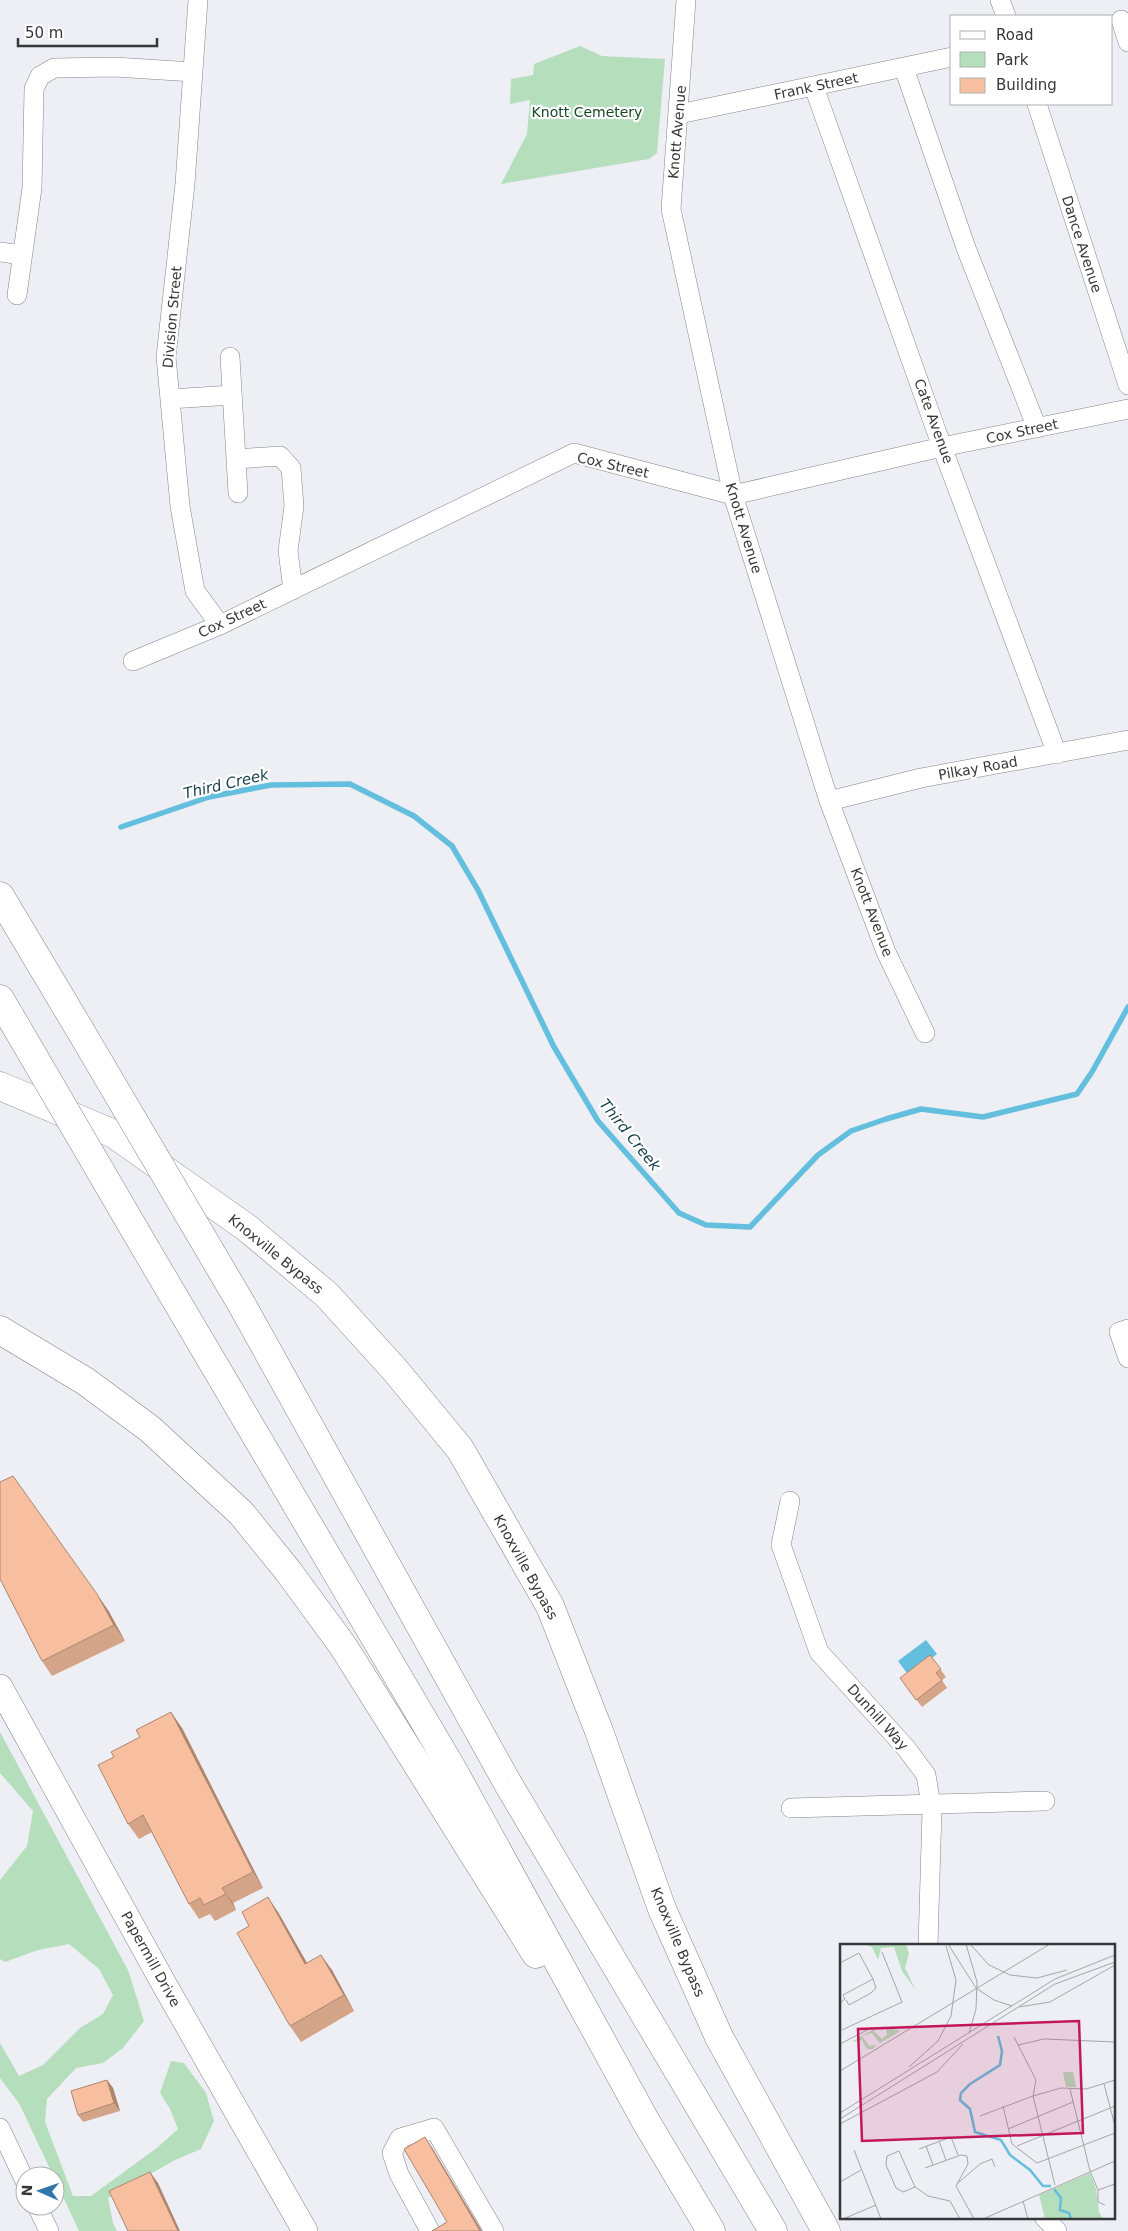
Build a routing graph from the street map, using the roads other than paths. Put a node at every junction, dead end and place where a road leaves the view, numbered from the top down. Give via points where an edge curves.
1 (198, 0) edge
2 (686, 0) edge
3 (1000, 0) edge
4 (1006, 15) edge
5 (1120, 20) edge
6 (1128, 42) edge
7 (950, 57) edge
8 (904, 68) junction
9 (193, 72) junction
10 (814, 87) junction
11 (1037, 105) edge
12 (679, 114) junction
13 (0, 252) edge
14 (22, 255) junction
15 (17, 295) dead end
16 (230, 357) dead end
17 (1128, 385) edge
18 (232, 395) junction
19 (170, 399) junction
20 (1128, 409) edge
21 (1037, 428) junction
22 (942, 447) junction
23 (236, 459) junction
24 (238, 493) dead end
25 (733, 496) junction
26 (293, 590) junction
27 (220, 625) junction
28 (133, 661) dead end
29 (1128, 740) edge
30 (1057, 754) junction
31 (829, 801) junction
32 (0, 896) edge
33 (5, 1007) edge
34 (925, 1033) dead end
35 (0, 1086) edge
36 (1128, 1329) edge
37 (0, 1330) edge
38 (1128, 1358) edge
39 (790, 1501) dead end
40 (0, 1687) edge
41 (1045, 1801) dead end
42 (931, 1805) junction
43 (791, 1808) dead end
44 (928, 1944) edge
45 (645, 2120) junction
46 (0, 2128) edge
47 (18, 2166) edge
48 (42, 2216) edge
49 (1045, 2218) edge
50 (49, 2231) edge
51 (304, 2231) edge
52 (430, 2231) edge
53 (494, 2231) edge
54 (711, 2231) edge
55 (773, 2231) edge
56 (826, 2231) edge
57 (1057, 2231) edge

1 - 9 street, Division Street
2 - 12 street, Knott Avenue
3 - 4 street
5 - 6 street
7 - 8 street, Frank Street
8 - 10 street, Frank Street
8 - 21 street via 966,248
9 - 14 street via 115,67 54,68 40,76 34,89 32,188
9 - 19 street, Division Street via 185,184 166,357
10 - 12 street, Frank Street
10 - 22 street, Cate Avenue
11 - 17 street, Dance Avenue
12 - 25 street, Knott Avenue via 671,209
13 - 14 street
14 - 15 street
16 - 18 street
18 - 19 street
18 - 23 street
19 - 27 street, Division Street via 180,506 195,591
20 - 21 street, Cox Street
21 - 22 street, Cox Street
22 - 25 street, Cox Street
22 - 30 street, Cate Avenue
23 - 24 street
23 - 26 street via 280,456 291,468 294,506 288,551
25 - 26 street, Cox Street via 574,453
25 - 31 street, Knott Avenue
26 - 27 street, Cox Street
27 - 28 street, Cox Street
29 - 30 street, Pilkay Road
30 - 31 street, Pilkay Road via 921,778
31 - 34 street, Knott Avenue via 886,952
32 - 55 highway, bridge via 242,1305 507,1782
33 - 45 highway, bridge via 453,1770
35 - 56 highway, Knoxville Bypass via 114,1134 246,1228 327,1295 460,1449 550,1606 662,1910 719,2037
36 - 38 street via 1119,1332
37 - 45 highway via 85,1380 150,1429 241,1513 343,1646 516,1925
39 - 42 street, Dunhill Way via 781,1545 819,1652 906,1748 926,1775
40 - 51 main road, Papermill Drive
41 - 42 street
42 - 43 street
42 - 44 street, Dunhill Way
45 - 54 highway
46 - 47 street
48 - 50 street
49 - 57 street
52 - 53 street via 399,2174 392,2153 400,2138 434,2128

